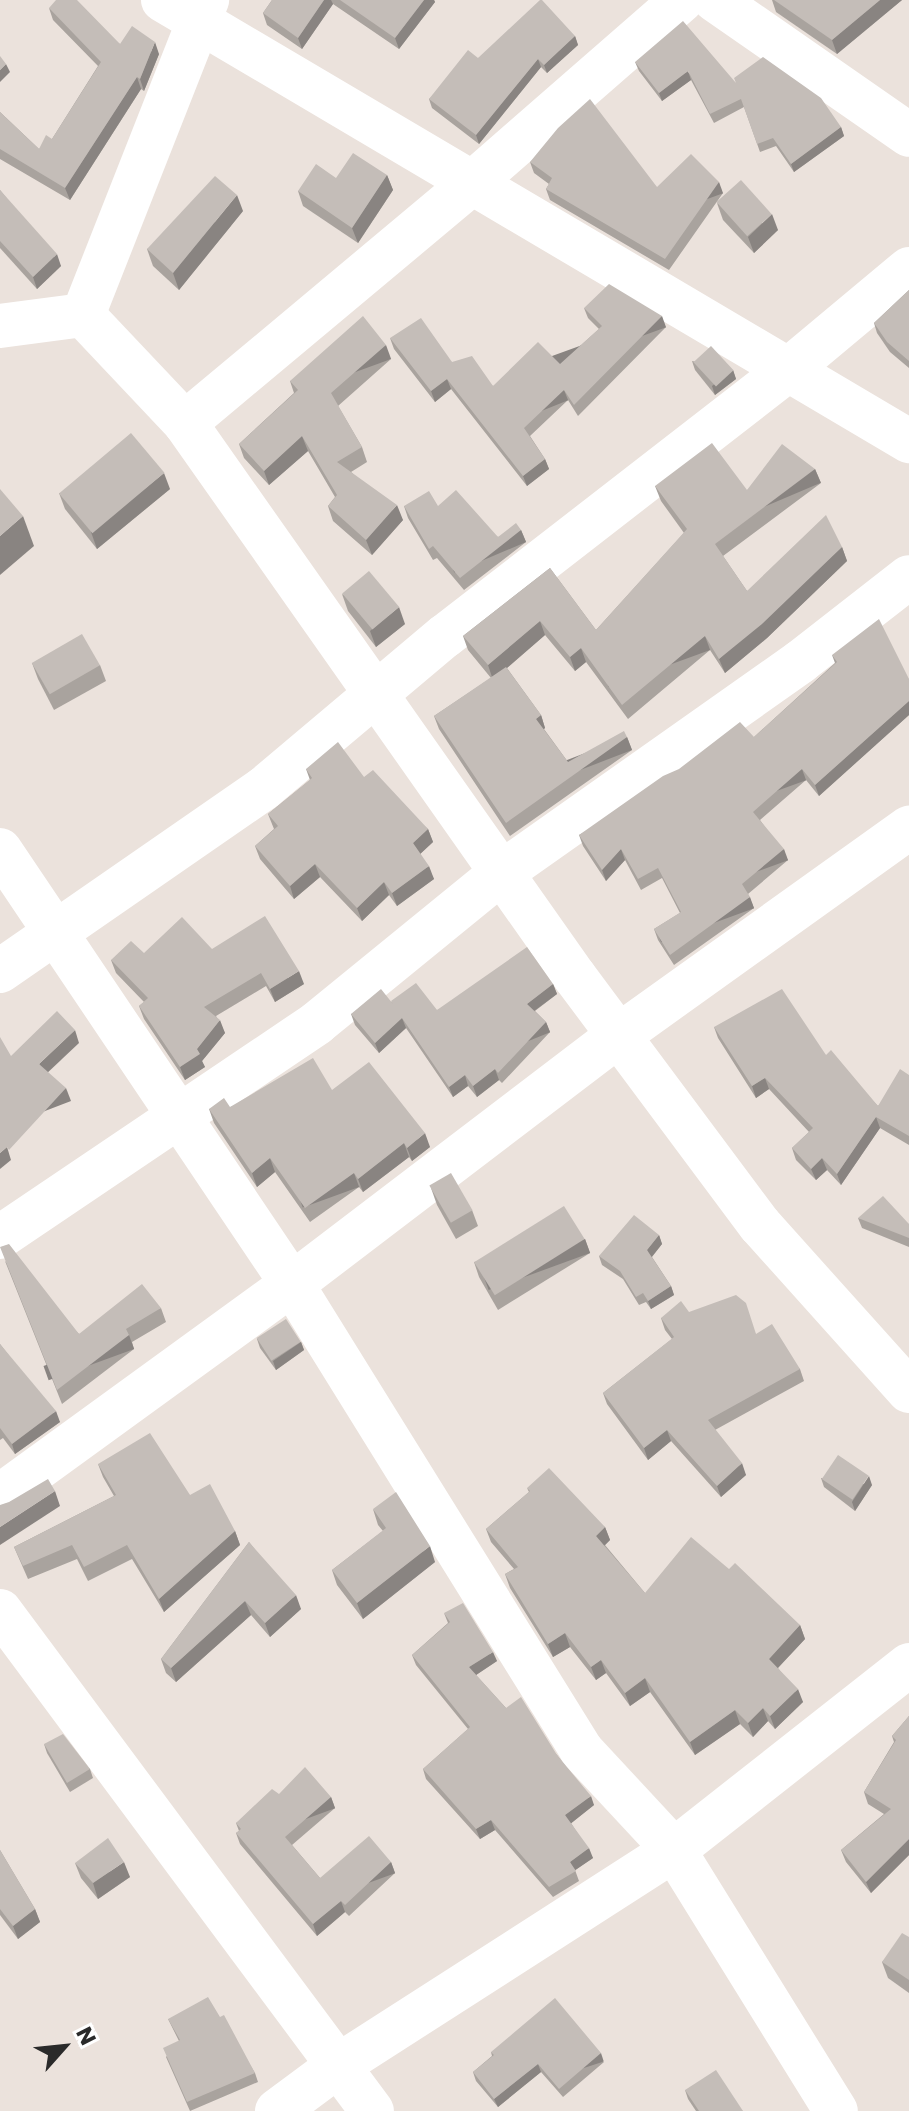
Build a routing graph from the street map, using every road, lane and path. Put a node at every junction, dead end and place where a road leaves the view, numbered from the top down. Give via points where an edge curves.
1 (682, 0) edge
2 (715, 0) edge
3 (189, 7) edge
4 (909, 135) edge
5 (471, 184) junction
6 (909, 269) edge
7 (83, 315) junction
8 (0, 326) edge
9 (787, 371) junction
10 (185, 423) junction
11 (909, 441) edge
12 (909, 577) edge
13 (376, 696) junction
14 (909, 828) edge
15 (0, 850) edge
16 (501, 873) junction
17 (56, 931) junction
18 (0, 971) edge
19 (618, 1036) junction
20 (179, 1117) junction
21 (0, 1237) edge
22 (292, 1284) junction
23 (909, 1391) edge
24 (0, 1496) edge
25 (0, 1611) edge
26 (909, 1665) edge
27 (674, 1850) junction
28 (336, 2067) junction
29 (277, 2111) edge
30 (372, 2111) edge
31 (836, 2111) edge

1 - 5 street
2 - 4 street
3 - 5 street
3 - 7 street
5 - 9 street
5 - 10 street
6 - 9 street
7 - 8 street
7 - 10 street
9 - 11 street
9 - 13 street via 445,636
10 - 13 street
12 - 16 street via 800,662
13 - 16 street
13 - 17 street via 263,789
14 - 19 street
15 - 17 street
16 - 19 street
16 - 20 street via 317,1023
17 - 18 street
17 - 20 street
19 - 22 street
19 - 23 street via 760,1225
20 - 21 street
20 - 22 street
22 - 24 street
22 - 27 street via 582,1751
25 - 28 street
26 - 27 street
27 - 28 street
27 - 31 street
28 - 29 street
28 - 30 street

